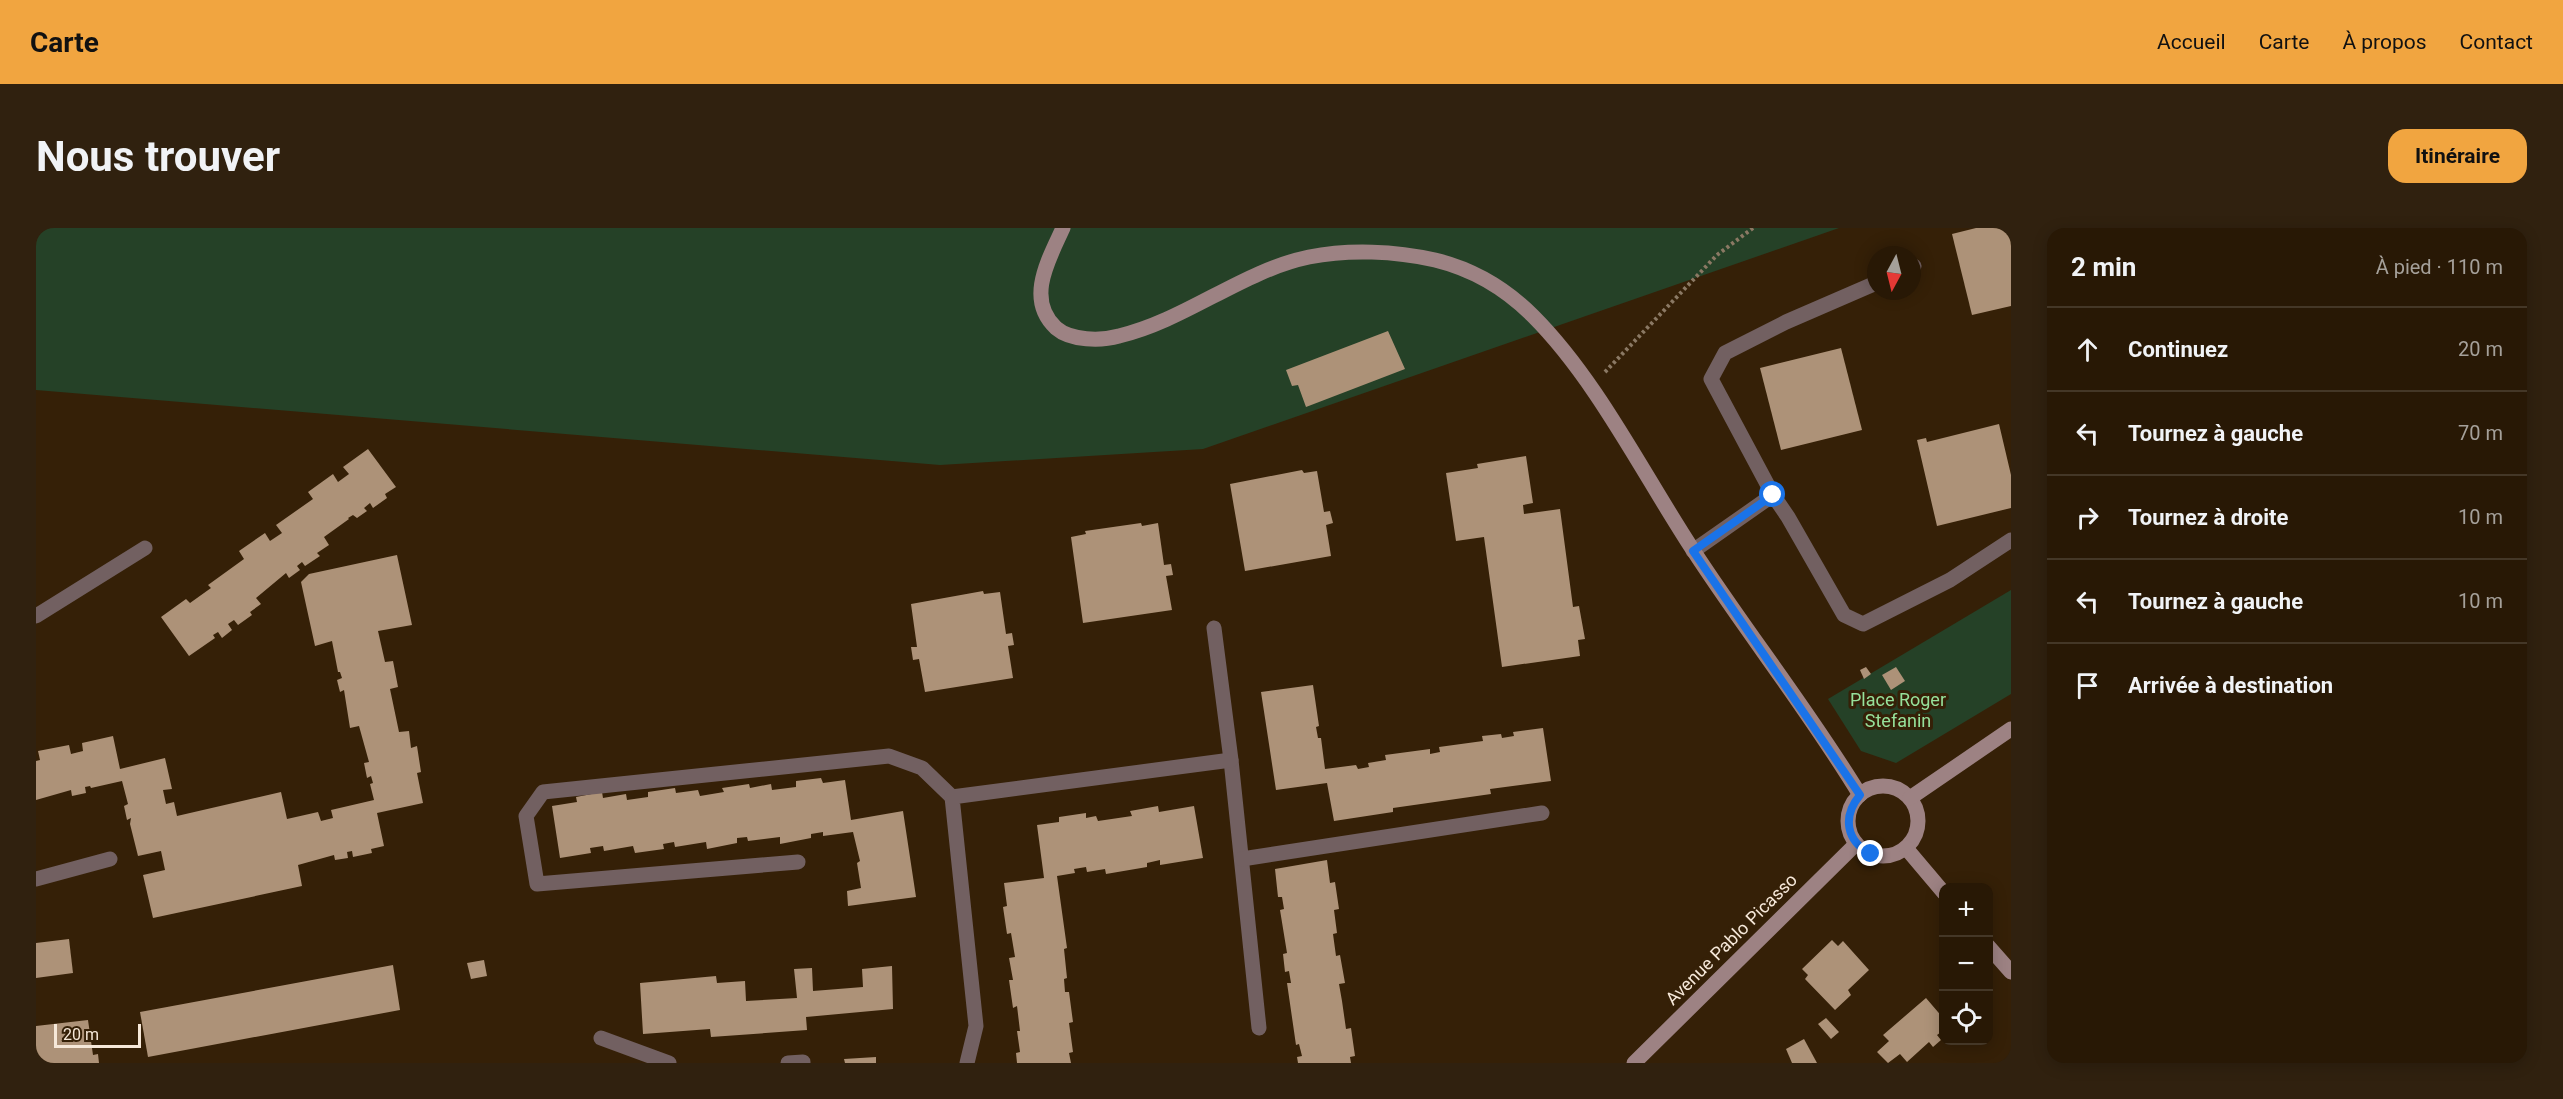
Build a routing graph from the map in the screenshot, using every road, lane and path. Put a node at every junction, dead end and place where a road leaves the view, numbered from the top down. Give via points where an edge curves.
1 (1063, 228) edge
2 (1753, 228) edge
3 (1867, 287) edge
4 (1590, 388) junction
5 (1773, 495) junction
6 (2011, 540) edge
7 (145, 548) dead end
8 (1693, 551) junction
9 (36, 616) edge
10 (1214, 628) dead end
11 (2011, 729) edge
12 (1231, 760) junction
13 (1860, 795) junction
14 (952, 797) junction
15 (1910, 798) junction
16 (1542, 813) dead end
17 (1856, 844) junction
18 (1906, 848) junction
19 (1242, 859) junction
20 (110, 860) dead end
21 (798, 862) dead end
22 (36, 879) edge
23 (1939, 887) edge
24 (1993, 951) edge
25 (2011, 972) edge
26 (1259, 1028) dead end
27 (601, 1038) dead end
28 (669, 1063) edge
29 (967, 1063) edge
30 (1634, 1063) edge

1 - 4 street via 1047,264 1041,302 1047,318 1070,336 1117,337 1142,329 1272,269 1308,257 1391,253 1466,269 1509,294 1564,350
2 - 4 path via 1717,255
3 - 5 street via 1725,353 1711,379
4 - 8 street
5 - 6 street via 1844,615 1863,624 1950,580
5 - 8 street
7 - 9 street
8 - 13 street
10 - 12 street
11 - 15 street
12 - 14 street
12 - 19 street
13 - 15 street via 1880,786 1891,787
13 - 17 street via 1848,816 1848,828
14 - 21 street via 922,768 889,756 543,792 526,816 537,884
14 - 29 street via 976,1026
15 - 18 street via 1916,808 1917,830
16 - 19 street
17 - 18 street via 1871,854 1884,856
17 - 30 street, Avenue Pablo Picasso
18 - 23 street
19 - 26 street
20 - 22 street
24 - 25 street
27 - 28 street

